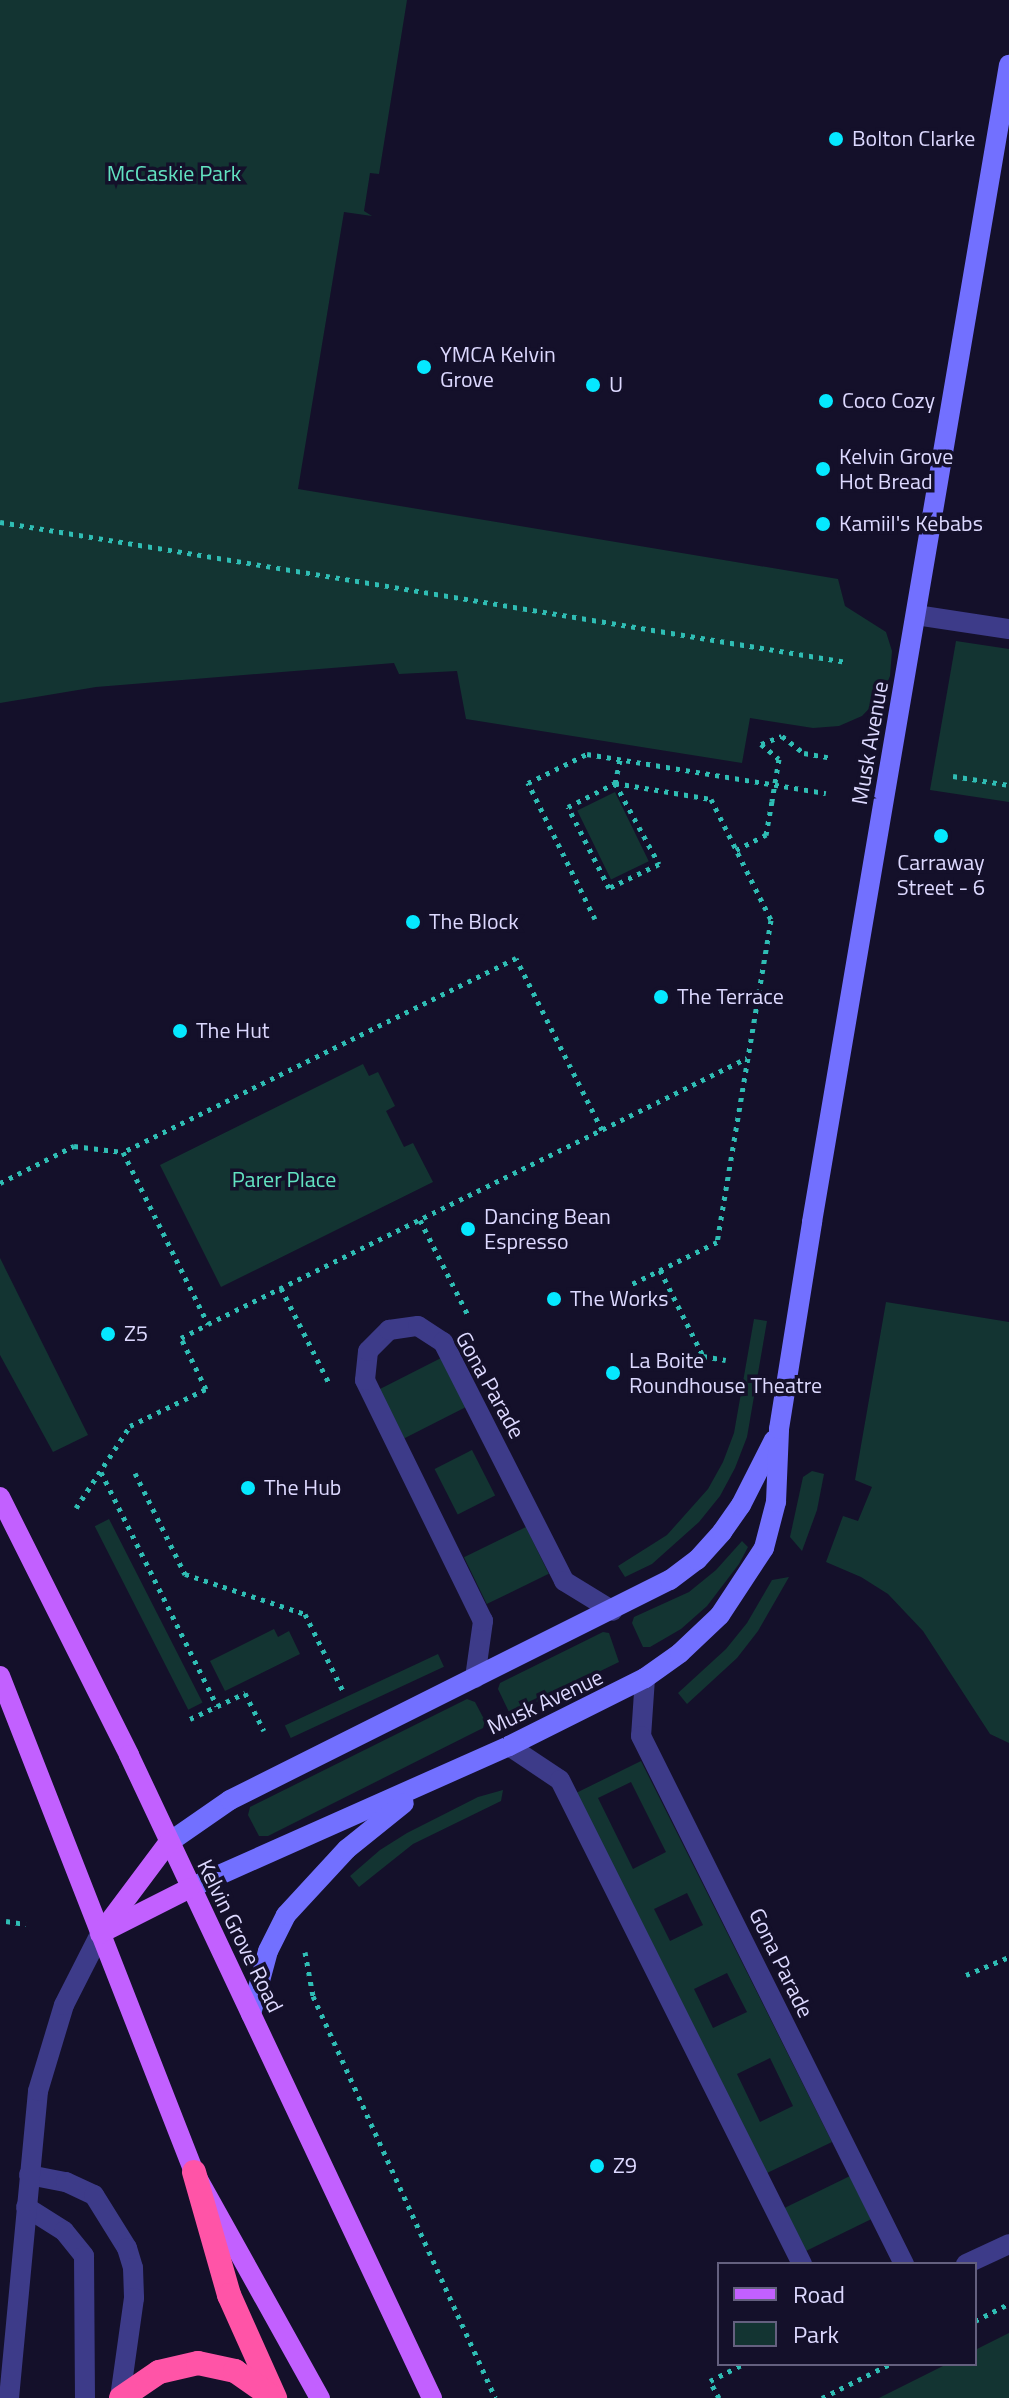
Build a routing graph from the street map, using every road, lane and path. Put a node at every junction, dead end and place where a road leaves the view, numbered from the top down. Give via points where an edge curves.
1 (1009, 65) edge
2 (0, 522) edge
3 (916, 615) junction
4 (1009, 629) edge
5 (847, 662) dead end
6 (832, 758) dead end
7 (620, 760) junction
8 (953, 776) dead end
9 (615, 783) junction
10 (1009, 785) edge
11 (826, 793) dead end
12 (736, 850) junction
13 (595, 919) dead end
14 (747, 1058) junction
15 (602, 1130) junction
16 (123, 1152) junction
17 (0, 1183) edge
18 (660, 1270) junction
19 (632, 1284) dead end
20 (208, 1324) junction
21 (726, 1360) dead end
22 (779, 1429) junction
23 (100, 1471) junction
24 (135, 1473) dead end
25 (0, 1497) edge
26 (76, 1508) dead end
27 (613, 1611) junction
28 (0, 1676) edge
29 (475, 1678) junction
30 (645, 1678) junction
31 (343, 1691) dead end
32 (217, 1706) junction
33 (190, 1719) dead end
34 (264, 1731) dead end
35 (509, 1746) junction
36 (432, 1781) junction
37 (168, 1843) junction
38 (190, 1888) junction
39 (6, 1921) dead end
40 (26, 1924) dead end
41 (100, 1934) junction
42 (304, 1947) dead end
43 (1009, 1957) edge
44 (966, 1975) dead end
45 (251, 2014) junction
46 (194, 2172) junction
47 (29, 2175) junction
48 (26, 2207) junction
49 (1009, 2244) edge
50 (801, 2262) edge
51 (903, 2262) edge
52 (970, 2262) edge
53 (1009, 2304) edge
54 (977, 2320) edge
55 (740, 2366) edge
56 (886, 2366) edge
57 (9, 2398) edge
58 (85, 2398) edge
59 (121, 2398) edge
60 (274, 2398) edge
61 (320, 2398) edge
62 (432, 2398) edge
63 (495, 2398) edge
64 (719, 2398) edge
65 (822, 2398) edge

1 - 3 street, Musk Avenue
2 - 5 path
3 - 4 street
3 - 22 street, Musk Avenue
6 - 12 path, bridge via 804,753 782,736 761,744 779,759 766,835
7 - 9 path
7 - 11 path
7 - 13 path via 587,754 528,783
8 - 10 path
9 - 9 path via 659,864 609,888 568,807
9 - 12 path via 711,799
12 - 14 path via 771,920
14 - 15 path
14 - 18 path via 717,1242
15 - 16 path via 516,958
15 - 20 path
16 - 17 path via 74,1146
16 - 20 path
18 - 19 path
18 - 21 path via 703,1356
20 - 23 path via 181,1338 206,1389 130,1426
22 - 27 street, Musk Avenue via 741,1505 709,1548 660,1587
22 - 30 street, Musk Avenue via 773,1522 752,1571 714,1622
23 - 26 path
23 - 32 path
24 - 31 path via 185,1574 305,1614
25 - 37 main road, Kelvin Grove Road
27 - 29 street, Musk Avenue
27 - 29 street, Gona Parade via 564,1581 443,1342 418,1326 389,1330 368,1351 365,1380 483,1621
28 - 41 main road
29 - 37 street, Musk Avenue via 214,1808
30 - 35 street, Musk Avenue
30 - 51 street, Gona Parade via 641,1736
32 - 33 path
32 - 34 path via 245,1693
35 - 36 street, Musk Avenue
35 - 50 street via 560,1780
36 - 38 street, Musk Avenue
36 - 45 street via 347,1849 296,1902 268,1951
37 - 38 main road, Kelvin Grove Road
37 - 41 main road
38 - 41 main road
38 - 45 main road, Kelvin Grove Road
39 - 40 path
41 - 46 main road
41 - 47 street via 51,2043 36,2107
42 - 63 path via 313,1996
43 - 44 path
45 - 62 main road, Kelvin Grove Road
46 - 60 highway via 229,2295
46 - 61 main road
47 - 48 street
47 - 59 street via 66,2182 94,2195 127,2248 134,2298
48 - 57 street
48 - 58 street via 64,2231 84,2256
49 - 52 street
53 - 54 path
55 - 64 path via 710,2381
56 - 65 path
59 - 60 highway via 159,2372 198,2363 235,2371

